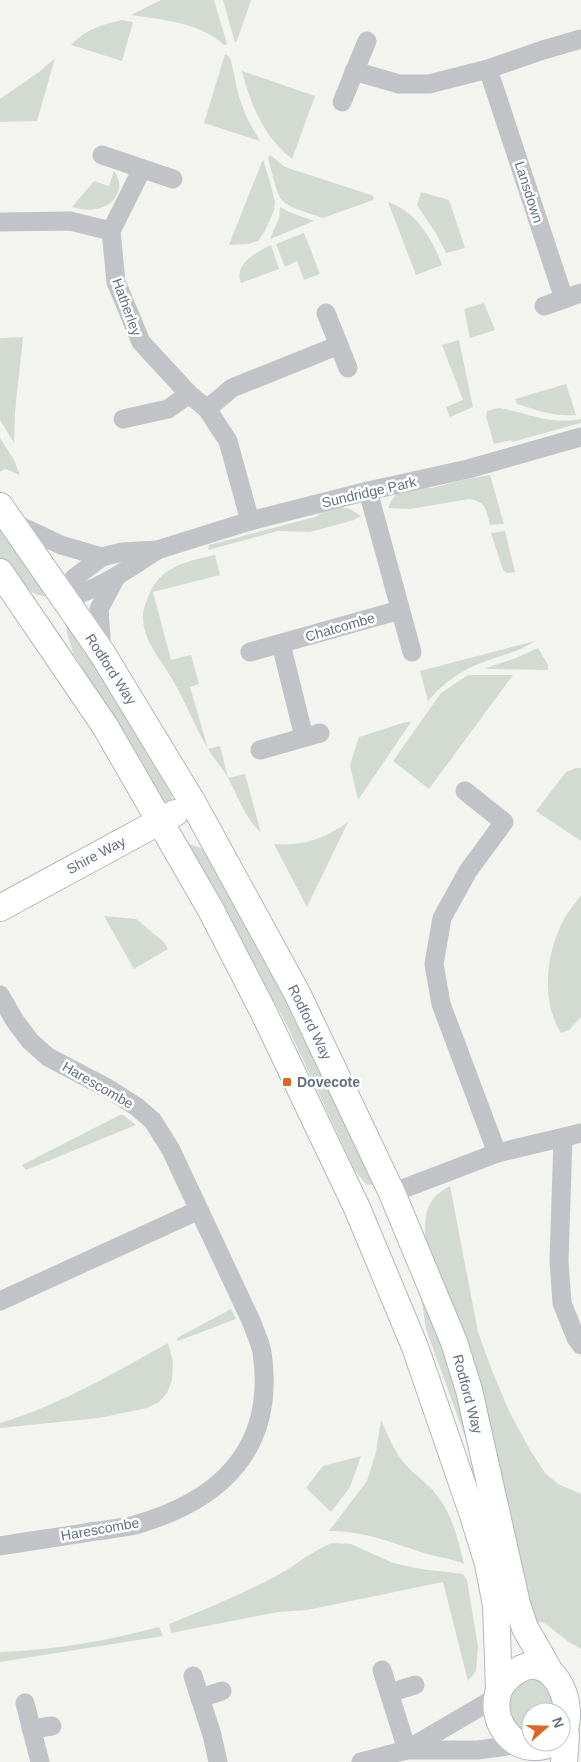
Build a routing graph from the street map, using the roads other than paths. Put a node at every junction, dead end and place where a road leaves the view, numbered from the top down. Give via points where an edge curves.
1 (581, 39) edge
2 (367, 41) dead end
3 (488, 69) junction
4 (354, 71) junction
5 (342, 102) dead end
6 (102, 155) dead end
7 (142, 169) junction
8 (172, 179) dead end
9 (0, 222) edge
10 (110, 230) junction
11 (573, 296) edge
12 (544, 306) dead end
13 (326, 314) dead end
14 (338, 345) junction
15 (348, 368) dead end
16 (189, 394) junction
17 (207, 409) junction
18 (123, 419) dead end
19 (581, 437) edge
20 (368, 491) junction
21 (6, 514) edge
22 (250, 521) junction
23 (157, 550) junction
24 (102, 558) junction
25 (0, 572) edge
26 (116, 577) junction
27 (63, 599) junction
28 (400, 610) junction
29 (33, 620) junction
30 (281, 644) junction
31 (250, 652) dead end
32 (412, 652) dead end
33 (102, 653) junction
34 (260, 750) dead end
35 (465, 790) dead end
36 (193, 803) junction
37 (160, 822) junction
38 (0, 908) edge
39 (0, 995) edge
40 (572, 1136) edge
41 (498, 1153) junction
42 (392, 1194) junction
43 (357, 1208) junction
44 (199, 1210) junction
45 (0, 1301) edge
46 (581, 1345) edge
47 (0, 1546) edge
48 (382, 1670) dead end
49 (563, 1673) edge
50 (192, 1676) dead end
51 (414, 1685) dead end
52 (222, 1691) dead end
53 (389, 1693) junction
54 (498, 1693) junction
55 (200, 1698) junction
56 (25, 1703) dead end
57 (571, 1723) edge
58 (52, 1726) dead end
59 (31, 1729) junction
60 (521, 1747) edge
61 (407, 1750) junction
62 (521, 1751) edge
63 (40, 1762) edge
64 (218, 1762) edge
65 (361, 1762) edge

1 - 3 street
2 - 4 street
3 - 4 street via 429,84 399,84
3 - 11 street, Lansdown
4 - 5 street
6 - 7 street
7 - 8 street
7 - 10 street
9 - 10 street via 70,221
10 - 16 street, Hatherley via 116,282 141,342
11 - 12 street
13 - 14 street
14 - 15 street
14 - 17 street via 232,388
16 - 17 street, Hatherley
16 - 18 street via 168,409
17 - 22 street, Hatherley via 228,440
19 - 20 street, Sundridge Park via 468,469
20 - 22 street, Sundridge Park
20 - 28 street
21 - 24 street via 61,545
21 - 27 street, Rodford Way
22 - 23 street, Sundridge Park
23 - 24 street, Sundridge Park via 122,552
23 - 26 street, Sundridge Park
24 - 27 street, Sundridge Park via 74,578
25 - 29 street
26 - 27 street, Sundridge Park via 83,594
26 - 33 street, Sundridge Park via 99,610
27 - 29 street
27 - 33 street, Rodford Way
28 - 30 street, Chatcombe
28 - 32 street
29 - 37 street via 105,726
30 - 31 street, Chatcombe
30 - 34 street via 312,735
33 - 36 street, Rodford Way
35 - 41 street via 504,822 468,871 442,918 434,964 441,1004
36 - 37 street, Shire Way
36 - 42 street, Rodford Way via 297,993
37 - 38 street, Shire Way
37 - 43 street via 263,1011
39 - 44 street, Harescombe via 30,1041 48,1057 109,1089 153,1122 171,1150
40 - 41 street
40 - 46 street via 559,1261 562,1303
41 - 42 street
42 - 43 street
42 - 49 street, Rodford Way via 454,1342 469,1390 525,1628
43 - 54 street via 415,1347 488,1564 496,1605
44 - 45 street
44 - 47 street, Harescombe via 262,1350 263,1411 252,1444 230,1474 201,1497 171,1513 134,1525
48 - 53 street
49 - 54 street via 540,1666 525,1667 512,1673
49 - 57 street via 575,1696 576,1710
50 - 55 street
51 - 53 street
52 - 55 street
53 - 61 street
54 - 60 street via 496,1714 501,1726
54 - 61 street
55 - 64 street
56 - 59 street
58 - 59 street
59 - 63 street
61 - 62 street
61 - 65 street

